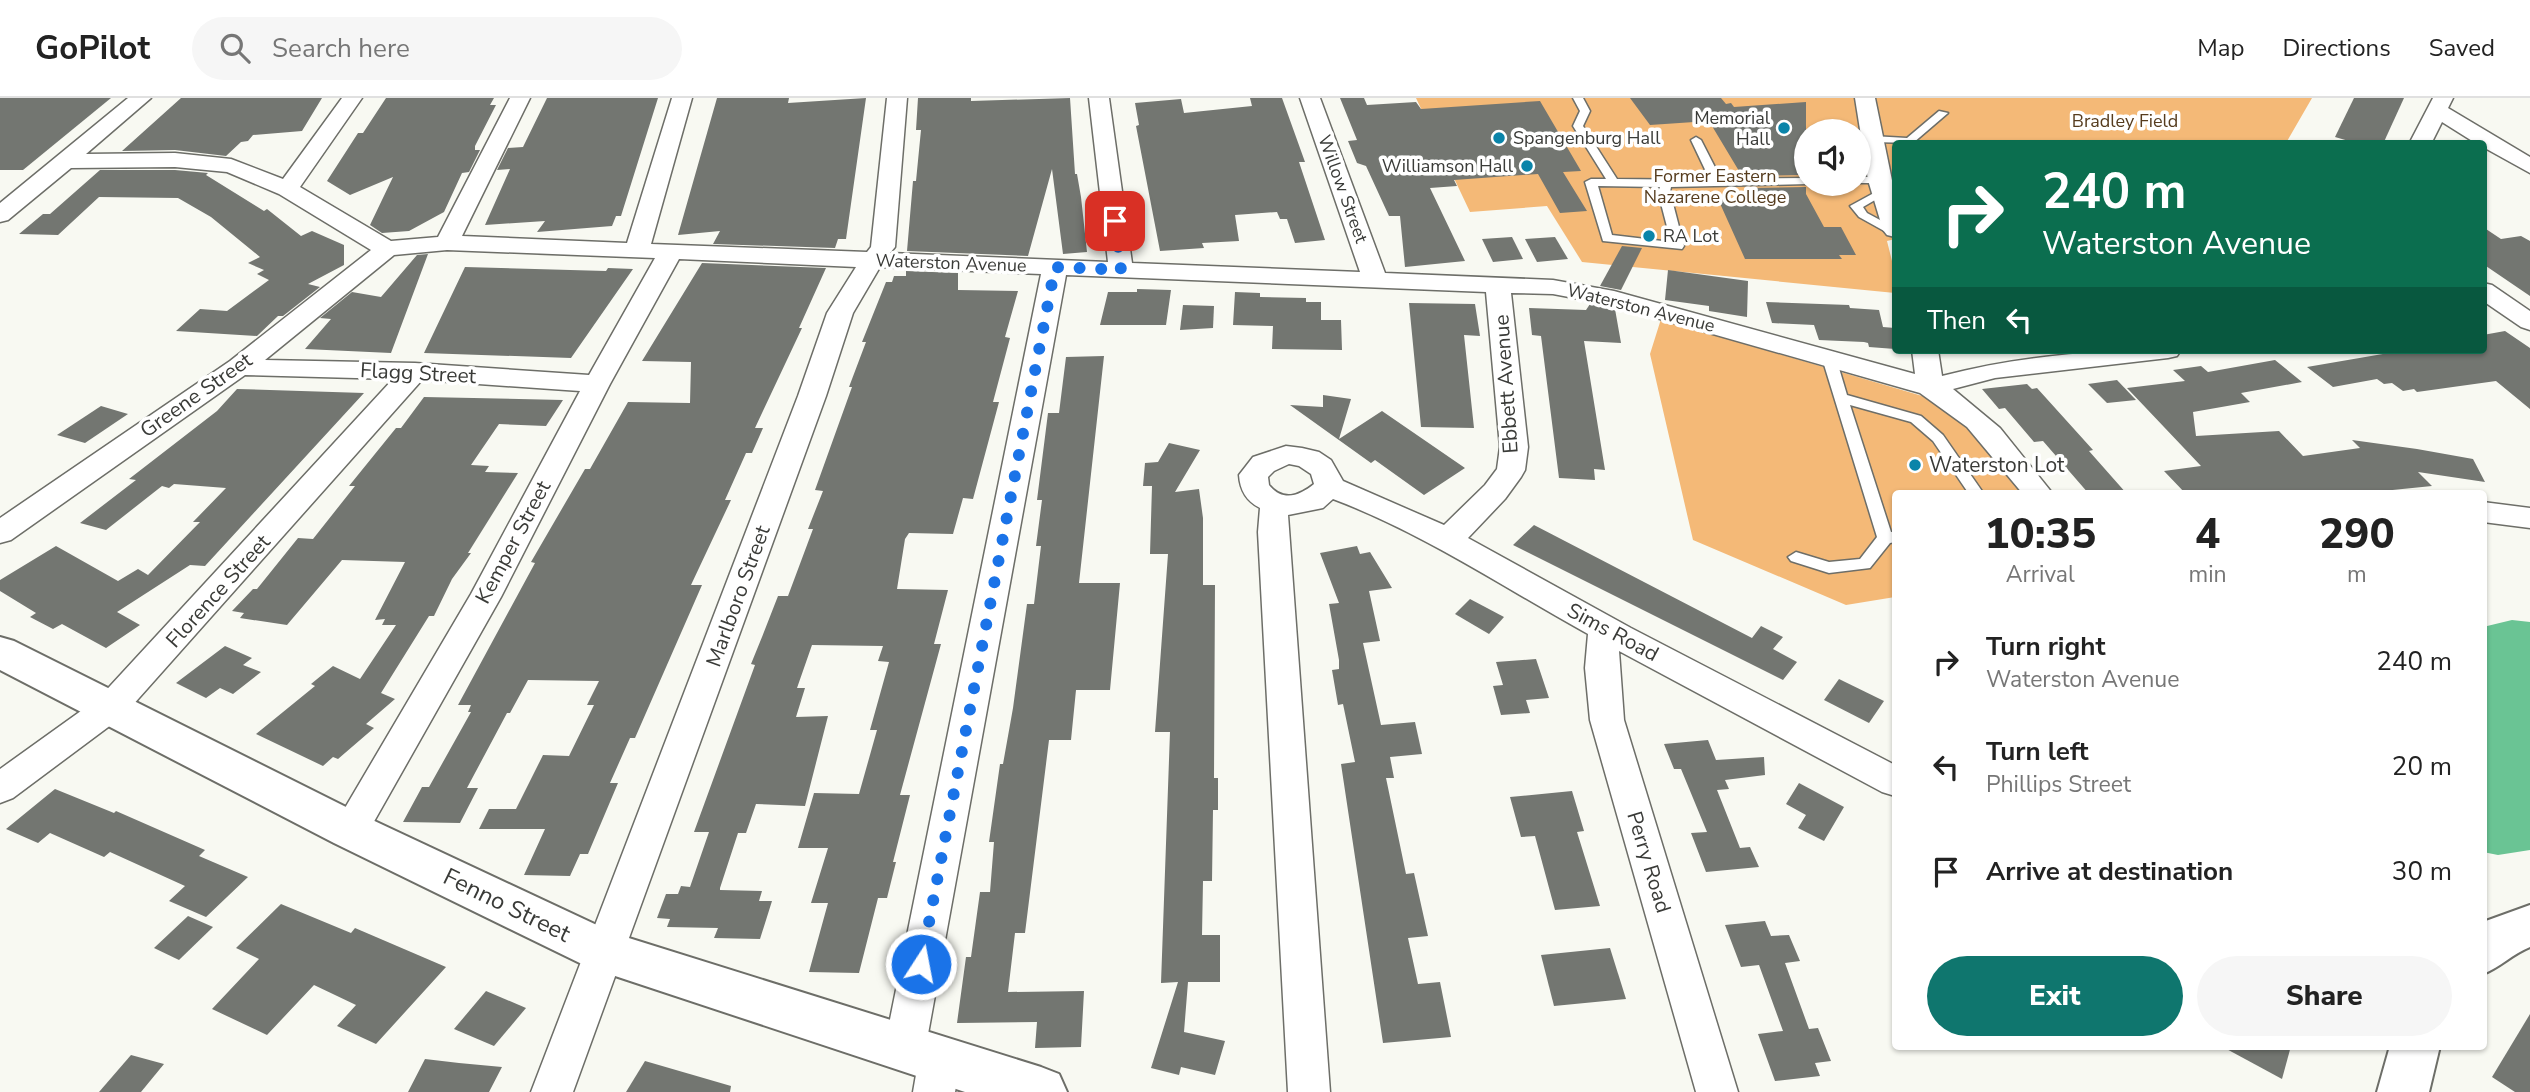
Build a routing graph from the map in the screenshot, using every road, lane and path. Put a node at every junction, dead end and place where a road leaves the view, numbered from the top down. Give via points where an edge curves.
1 (141, 98) edge
2 (352, 98) edge
3 (520, 98) edge
4 (682, 98) edge
5 (897, 98) edge
6 (1099, 98) edge
7 (1310, 98) edge
8 (1578, 98) edge
9 (1865, 98) edge
10 (2440, 104) edge
11 (1943, 113) dead end
12 (1872, 139) junction
13 (1696, 140) dead end
14 (1892, 140) edge
15 (1910, 140) edge
16 (2422, 140) edge
17 (66, 160) junction
18 (2530, 166) edge
19 (1794, 181) edge
20 (1613, 182) junction
21 (1717, 183) junction
22 (1666, 184) junction
23 (1874, 184) edge
24 (287, 190) junction
25 (0, 215) edge
26 (1892, 224) edge
27 (1892, 229) edge
28 (447, 243) junction
29 (387, 250) junction
30 (637, 251) junction
31 (671, 252) junction
32 (875, 260) junction
33 (1055, 267) junction
34 (1121, 270) junction
35 (1375, 280) junction
36 (1498, 286) junction
37 (2487, 293) edge
38 (2487, 311) edge
39 (2520, 315) edge
40 (1926, 354) edge
41 (2133, 354) edge
42 (1829, 358) junction
43 (239, 367) junction
44 (415, 372) junction
45 (597, 384) junction
46 (1930, 387) junction
47 (1842, 398) junction
48 (1329, 487) junction
49 (1974, 490) edge
50 (2036, 490) edge
51 (1276, 505) junction
52 (2487, 513) edge
53 (2530, 518) edge
54 (0, 533) edge
55 (1890, 537) edge
56 (1447, 541) junction
57 (1797, 557) dead end
58 (1604, 628) junction
59 (0, 652) edge
60 (111, 707) junction
61 (1892, 780) edge
62 (0, 788) edge
63 (350, 830) junction
64 (605, 953) junction
65 (926, 1067) edge
66 (552, 1092) edge
67 (1041, 1092) edge
68 (1309, 1092) edge
69 (1717, 1092) edge

1 - 17 street
2 - 24 street
3 - 28 street
4 - 30 street
5 - 32 street, Marlboro Street via 883,247
6 - 34 street
7 - 35 street, Willow Street
8 - 20 lane via 1585,111 1578,126
9 - 12 street
10 - 16 street
10 - 18 street
11 - 15 lane
12 - 14 lane
12 - 23 street
13 - 21 lane
17 - 24 street via 175,160 231,166
17 - 25 street
19 - 21 lane
20 - 22 lane
20 - 22 lane via 1591,182 1607,237 1678,246
21 - 22 lane
23 - 26 street
23 - 27 lane via 1857,210
24 - 29 street
28 - 29 street, Waterston Avenue
28 - 30 street, Waterston Avenue
29 - 43 street, Greene Street
30 - 31 street, Waterston Avenue
31 - 32 street, Waterston Avenue
31 - 45 street, Kemper Street
32 - 33 street, Waterston Avenue
32 - 64 street, Marlboro Street via 840,313
33 - 34 street, Waterston Avenue
33 - 65 street
34 - 35 street, Waterston Avenue
35 - 36 street, Waterston Avenue
36 - 42 street, Waterston Avenue via 1553,287 1615,298
36 - 56 street, Ebbett Avenue via 1514,447 1511,470
37 - 39 street
38 - 39 street
40 - 46 street
41 - 46 street via 1994,370
42 - 46 street, Waterston Avenue
42 - 47 lane
43 - 44 street, Flagg Street
43 - 54 street, Greene Street
44 - 45 street, Flagg Street
44 - 60 street, Florence Street
45 - 63 street, Kemper Street via 485,597
46 - 50 street, Waterston Avenue via 1974,416
47 - 49 lane via 1916,419 1938,438
47 - 55 lane
48 - 51 street via 1320,498 1304,505
48 - 51 street via 1328,473 1317,462 1286,455 1267,459 1251,478 1254,491
48 - 56 street, Sims Road via 1355,495
51 - 68 street via 1274,546
52 - 53 street
55 - 57 lane via 1865,564 1829,568
56 - 58 street, Sims Road
58 - 61 street, Sims Road
58 - 69 street, Perry Road via 1607,720
59 - 60 street, Fenno Street
60 - 62 street, Florence Street
60 - 63 street, Fenno Street
63 - 64 street, Fenno Street
64 - 65 street, Fenno Street
64 - 66 street, Marlboro Street
65 - 67 street, Fenno Street

